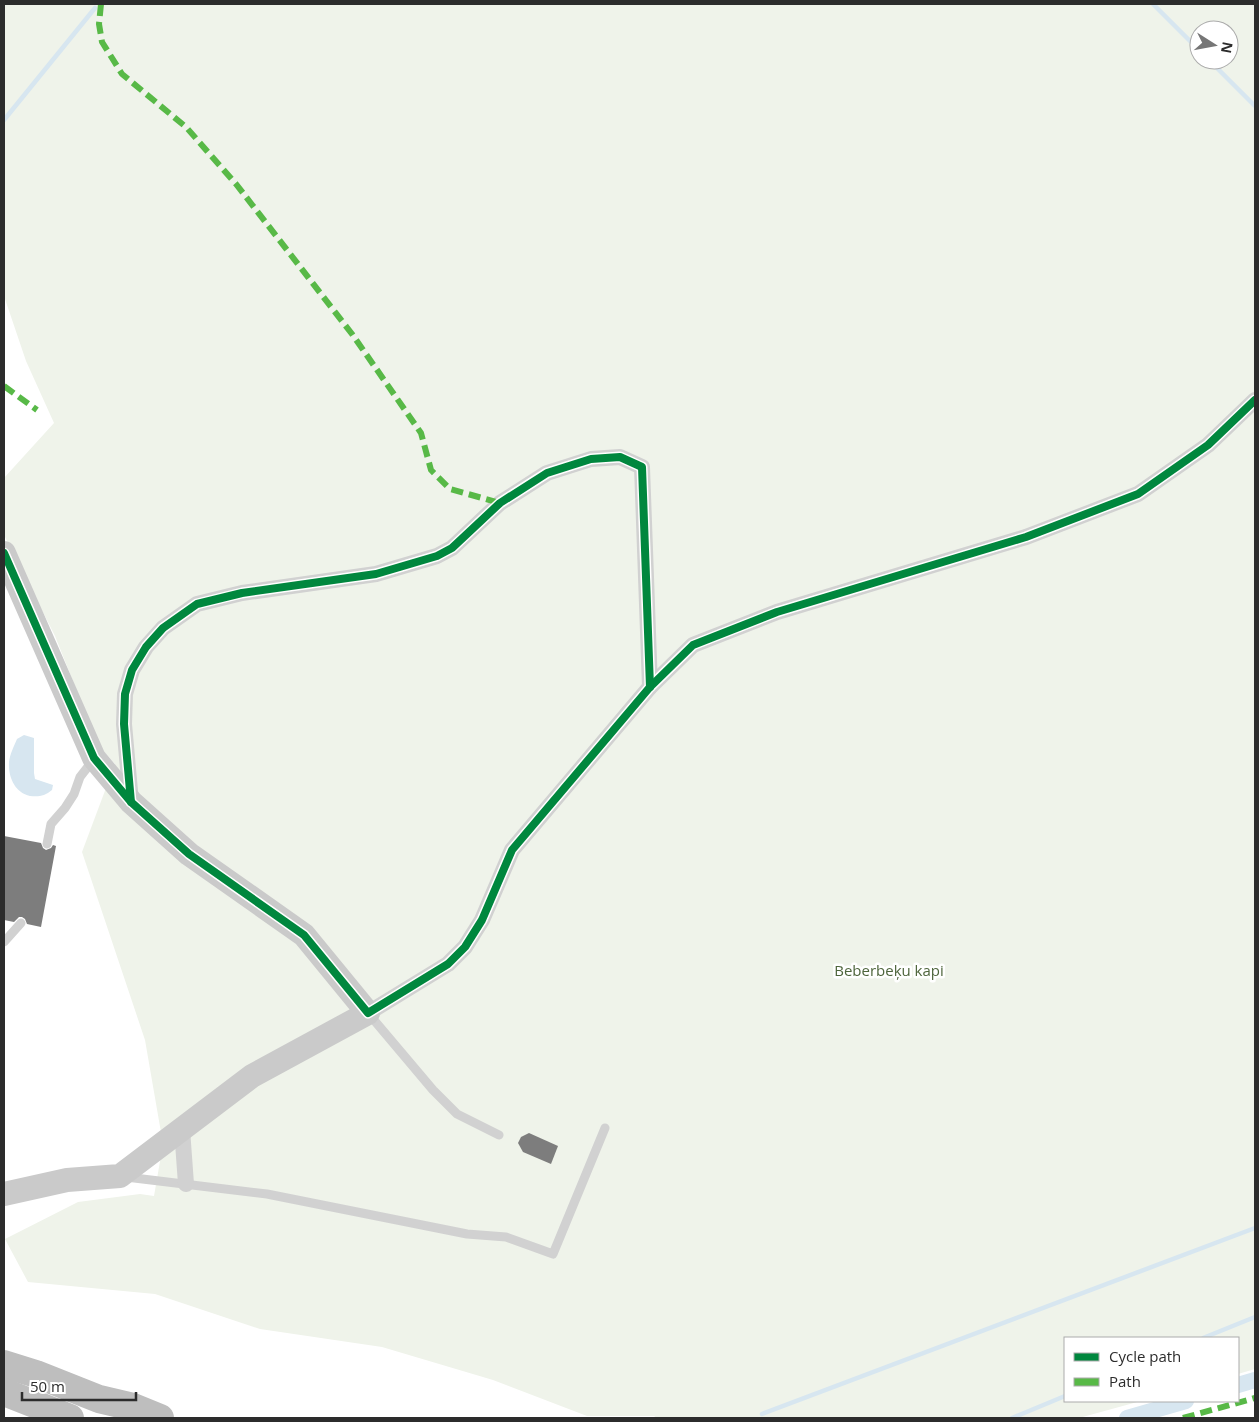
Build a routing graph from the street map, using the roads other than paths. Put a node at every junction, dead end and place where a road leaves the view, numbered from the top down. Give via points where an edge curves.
1 (1255, 400) edge
2 (4, 553) edge
3 (650, 687) junction
4 (94, 758) junction
5 (130, 802) junction
6 (47, 844) dead end
7 (21, 923) dead end
8 (4, 942) edge
9 (368, 1013) junction
10 (605, 1128) dead end
11 (182, 1129) junction
12 (499, 1135) dead end
13 (120, 1176) junction
14 (186, 1184) junction
15 (4, 1194) edge
16 (4, 1351) edge
17 (4, 1364) edge
18 (4, 1392) edge
19 (133, 1408) junction
20 (4, 1412) edge
21 (20, 1418) edge
22 (70, 1418) edge
23 (160, 1418) edge

1 - 3 street via 1208,444 1138,494 1026,537 777,612 693,646
2 - 4 street
3 - 5 street via 642,468 620,457 591,459 547,473 500,503 452,548 437,556 376,574 242,593 197,604 163,628 132,670 125,694
3 - 9 street via 512,850 482,920 465,947 448,964
4 - 5 street
4 - 6 lane via 80,777 65,808 51,824
5 - 9 street via 189,854 304,934
7 - 8 lane
9 - 11 street via 252,1076
9 - 12 lane via 433,1090 458,1114
10 - 14 lane via 553,1254 506,1237 467,1234 267,1194
11 - 13 street
11 - 14 street
13 - 14 lane
13 - 15 street via 67,1180
16 - 19 highway via 102,1390
17 - 19 highway
18 - 22 highway
19 - 23 highway
20 - 21 highway

